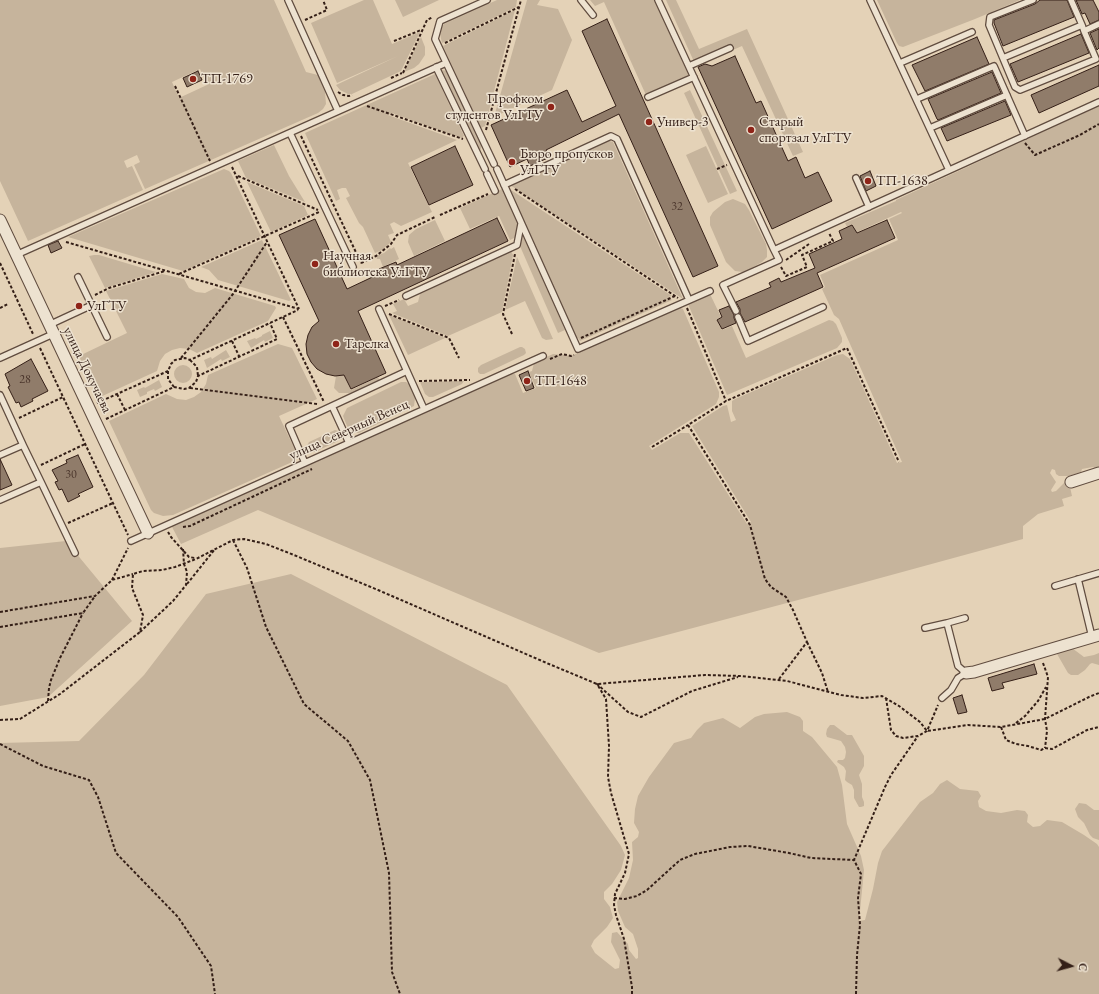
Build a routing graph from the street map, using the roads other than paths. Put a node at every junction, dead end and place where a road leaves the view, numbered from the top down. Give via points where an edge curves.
1 (288, 0) edge
2 (487, 0) edge
3 (581, 0) edge
4 (658, 0) edge
5 (870, 0) edge
6 (1033, 0) edge
7 (1071, 0) edge
8 (593, 15) dead end
9 (1099, 24) edge
10 (1083, 28) junction
11 (972, 32) dead end
12 (730, 48) dead end
13 (1003, 58) junction
14 (446, 63) junction
15 (900, 63) junction
16 (689, 66) junction
17 (436, 67) junction
18 (694, 76) junction
19 (1007, 95) junction
20 (648, 97) dead end
21 (917, 99) junction
22 (1099, 102) edge
23 (338, 111) junction
24 (930, 128) junction
25 (290, 133) junction
26 (1023, 137) junction
27 (949, 170) junction
28 (856, 178) dead end
29 (504, 185) junction
30 (495, 191) road end
31 (869, 207) junction
32 (0, 220) edge
33 (521, 224) junction
34 (774, 250) junction
35 (16, 255) junction
36 (353, 267) road end
37 (78, 277) dead end
38 (710, 291) dead end
39 (406, 296) road end
40 (687, 301) junction
41 (92, 305) junction
42 (823, 307) dead end
43 (379, 309) road end
44 (51, 330) junction
45 (107, 337) dead end
46 (543, 356) dead end
47 (0, 358) edge
48 (407, 371) junction
49 (0, 395) edge
50 (328, 407) junction
51 (424, 409) junction
52 (349, 443) junction
53 (23, 444) junction
54 (0, 455) edge
55 (305, 463) junction
56 (1099, 473) edge
57 (41, 482) junction
58 (1071, 482) dead end
59 (0, 500) edge
60 (148, 533) junction
61 (131, 541) road end
62 (76, 553) dead end
63 (1099, 573) edge
64 (1078, 579) junction
65 (1055, 586) dead end
66 (965, 618) dead end
67 (947, 622) junction
68 (925, 628) dead end
69 (1096, 636) edge
70 (966, 673) junction
71 (942, 698) road end

1 - 23 lane
2 - 14 lane via 440,21 436,39
3 - 8 lane
4 - 16 lane
5 - 15 lane
6 - 13 lane via 990,17 989,25
7 - 10 lane
9 - 10 lane
10 - 13 lane
10 - 13 lane via 1096,59 1020,90 1015,87
11 - 15 lane
12 - 16 lane
14 - 17 lane
14 - 29 lane
15 - 21 lane
16 - 18 lane
17 - 23 lane
17 - 30 lane
18 - 20 lane
18 - 34 lane
19 - 21 lane via 994,66
19 - 24 lane
19 - 26 lane
21 - 24 lane
22 - 26 lane
23 - 25 lane
24 - 27 lane
25 - 35 lane
25 - 36 lane
26 - 27 lane
27 - 31 lane
28 - 31 lane
29 - 33 lane
29 - 40 lane via 611,136 617,139
31 - 34 lane
32 - 35 street, улица Докучаева
33 - 39 lane via 517,245
33 - 40 lane via 578,349
34 - 42 lane via 779,260 723,285 748,340
35 - 44 street, улица Докучаева
37 - 41 lane
38 - 40 lane
41 - 44 lane
41 - 45 lane
43 - 48 lane
44 - 47 lane via 37,341
44 - 60 street, улица Докучаева
46 - 51 lane, улица Северный Венец
48 - 50 lane
48 - 51 lane
49 - 53 lane
50 - 52 lane
50 - 55 lane via 288,426
51 - 52 lane, улица Северный Венец
52 - 55 lane, улица Северный Венец
53 - 54 lane
53 - 57 lane
55 - 60 lane, улица Северный Венец
56 - 58 street
57 - 59 lane
57 - 62 lane
60 - 61 lane, улица Северный Венец
63 - 64 lane
64 - 65 lane
64 - 69 lane
66 - 67 lane
67 - 68 lane
67 - 70 lane via 958,666
69 - 70 street
70 - 71 lane via 958,678 951,690

